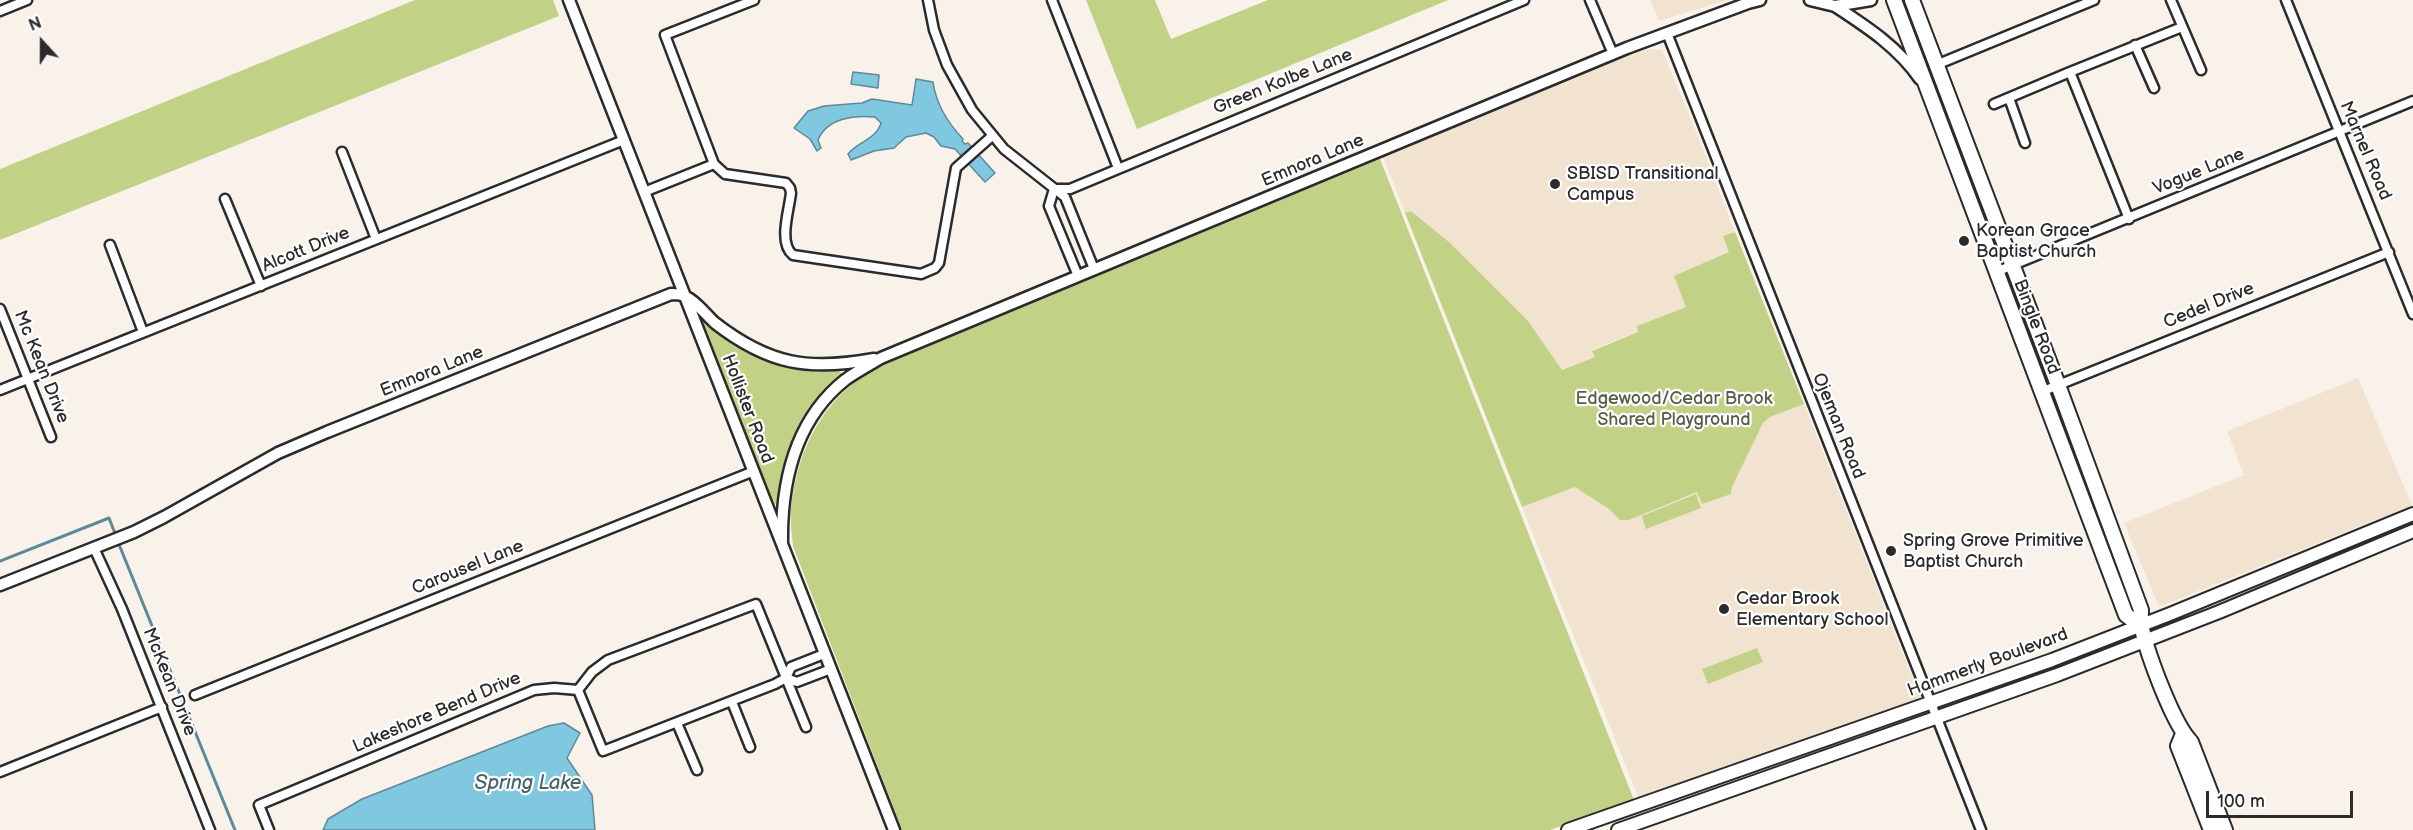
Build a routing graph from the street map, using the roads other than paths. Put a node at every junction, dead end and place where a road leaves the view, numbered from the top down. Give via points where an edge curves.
1 (27, 0) edge
2 (569, 0) edge
3 (754, 0) edge
4 (928, 0) edge
5 (1052, 0) edge
6 (1524, 0) edge
7 (1590, 0) edge
8 (1760, 0) edge
9 (1810, 0) edge
10 (1871, 0) edge
11 (1894, 0) edge
12 (1912, 0) edge
13 (2094, 0) edge
14 (2171, 0) edge
15 (2286, 0) edge
16 (1835, 6) junction
17 (0, 11) edge
18 (2182, 27) junction
19 (1667, 33) junction
20 (2135, 45) junction
21 (1613, 54) junction
22 (1936, 65) junction
23 (2202, 70) dead end
24 (2070, 72) junction
25 (2154, 88) dead end
26 (1930, 94) junction
27 (2009, 98) junction
28 (2413, 101) edge
29 (1994, 104) dead end
30 (2339, 132) junction
31 (992, 136) junction
32 (624, 140) junction
33 (1966, 143) junction
34 (2025, 143) dead end
35 (1951, 148) junction
36 (342, 152) dead end
37 (714, 164) junction
38 (1118, 168) junction
39 (1054, 189) junction
40 (644, 192) junction
41 (225, 199) dead end
42 (2129, 219) junction
43 (376, 240) junction
44 (110, 245) dead end
45 (2389, 252) junction
46 (2012, 266) junction
47 (1094, 269) junction
48 (1996, 272) junction
49 (1078, 276) junction
50 (261, 286) junction
51 (684, 296) junction
52 (0, 309) edge
53 (2413, 314) edge
54 (143, 332) junction
55 (880, 358) junction
56 (27, 379) junction
57 (2058, 385) junction
58 (0, 390) edge
59 (2042, 392) junction
60 (51, 437) dead end
61 (754, 471) junction
62 (2098, 494) junction
63 (2083, 500) junction
64 (2413, 514) edge
65 (2413, 531) edge
66 (782, 544) junction
67 (94, 548) junction
68 (2325, 550) junction
69 (2331, 564) junction
70 (0, 585) edge
71 (2141, 626) junction
72 (2145, 640) junction
73 (824, 654) junction
74 (831, 669) junction
75 (786, 678) junction
76 (578, 690) junction
77 (195, 694) dead end
78 (732, 702) junction
79 (1931, 702) junction
80 (162, 707) junction
81 (1937, 717) junction
82 (677, 723) junction
83 (806, 727) dead end
84 (750, 747) dead end
85 (1743, 769) junction
86 (697, 770) dead end
87 (0, 772) edge
88 (1748, 783) junction
89 (2200, 784) junction
90 (1623, 829) edge
91 (210, 830) edge
92 (269, 830) edge
93 (894, 830) edge
94 (1568, 830) edge
95 (1981, 830) edge
96 (2211, 830) edge
97 (2225, 830) edge

1 - 17 street
2 - 32 street, Hollister Road
3 - 37 street via 665,35
4 - 31 street via 947,65
5 - 38 street
6 - 38 street, Green Kolbe Lane
7 - 21 street
8 - 19 street, Emnora Lane
9 - 16 street
10 - 16 street
11 - 26 main road, Bingle Road
12 - 22 main road, Bingle Road
13 - 22 street
14 - 18 street
15 - 30 street, Marnel Road
16 - 26 street via 1875,32 1901,56
18 - 20 street
18 - 23 street
19 - 21 street, Emnora Lane
19 - 79 street, Ojeman Road
20 - 24 street
20 - 25 street
21 - 47 street, Emnora Lane
22 - 33 main road, Bingle Road
24 - 27 street
24 - 42 street
26 - 35 main road, Bingle Road
27 - 29 street
27 - 34 street
28 - 30 street, Vogue Lane
30 - 42 street, Vogue Lane
30 - 45 street, Marnel Road
31 - 37 street via 956,168 939,263 921,274 793,255 785,241 790,188 786,183 725,174
31 - 39 street
32 - 40 street, Hollister Road
32 - 43 street, Alcott Drive
33 - 35 main road
33 - 46 main road, Bingle Road
35 - 48 main road, Bingle Road
36 - 43 street
37 - 40 street
38 - 39 street, Green Kolbe Lane via 1070,189
39 - 47 street via 1065,197
39 - 49 street via 1049,206
40 - 51 street, Hollister Road
41 - 50 street
42 - 46 street, Vogue Lane
43 - 50 street, Alcott Drive
44 - 54 street
45 - 53 street, Marnel Road
45 - 57 street, Cedel Drive
46 - 48 street, Vogue Lane
46 - 57 main road, Bingle Road
47 - 49 street, Emnora Lane
48 - 59 main road, Bingle Road
49 - 55 street, Emnora Lane
50 - 54 street, Alcott Drive
51 - 55 street, Emnora Lane via 733,337 783,361 842,365
51 - 61 street, Hollister Road
51 - 67 street, Emnora Lane via 670,294 327,432 278,453 134,532
52 - 56 street, Mc Kean Drive
54 - 56 street, Alcott Drive
55 - 66 street, Emnora Lane via 845,380 807,425 786,479
56 - 58 street, Alcott Drive
56 - 60 street, Mc Kean Drive
57 - 59 street, Cedel Drive
57 - 62 main road, Bingle Road
59 - 63 main road, Bingle Road
61 - 66 street, Hollister Road
61 - 77 street, Carousel Lane
62 - 63 main road
62 - 71 main road, Bingle Road via 2141,610
63 - 71 main road, Bingle Road via 2126,615
64 - 68 main road, Hammerly Boulevard
65 - 69 main road, Hammerly Boulevard
66 - 73 street, Hollister Road
67 - 70 street, Emnora Lane
67 - 80 street, McKean Drive
68 - 69 main road
68 - 71 main road, Hammerly Boulevard
69 - 72 main road, Hammerly Boulevard
71 - 72 main road, Bingle Road
71 - 79 main road, Hammerly Boulevard
72 - 81 main road, Hammerly Boulevard
72 - 89 main road, Bingle Road via 2183,734 2191,742
73 - 74 street, Hollister Road
73 - 75 street via 791,667
74 - 75 street via 797,682
74 - 93 street, Hollister Road
75 - 76 street via 756,603 608,660
75 - 78 street
75 - 83 street
76 - 82 street via 603,751
76 - 92 street, Lakeshore Bend Drive via 534,690 259,806
78 - 82 street
78 - 84 street
79 - 81 street, Ojeman Road
79 - 85 main road, Hammerly Boulevard
80 - 87 street
80 - 91 street, McKean Drive
81 - 88 main road, Hammerly Boulevard
81 - 95 street, Ojeman Road
82 - 86 street
85 - 88 main road
85 - 94 main road, Hammerly Boulevard
88 - 90 main road, Hammerly Boulevard
89 - 96 main road, Bingle Road
89 - 97 main road, Bingle Road

